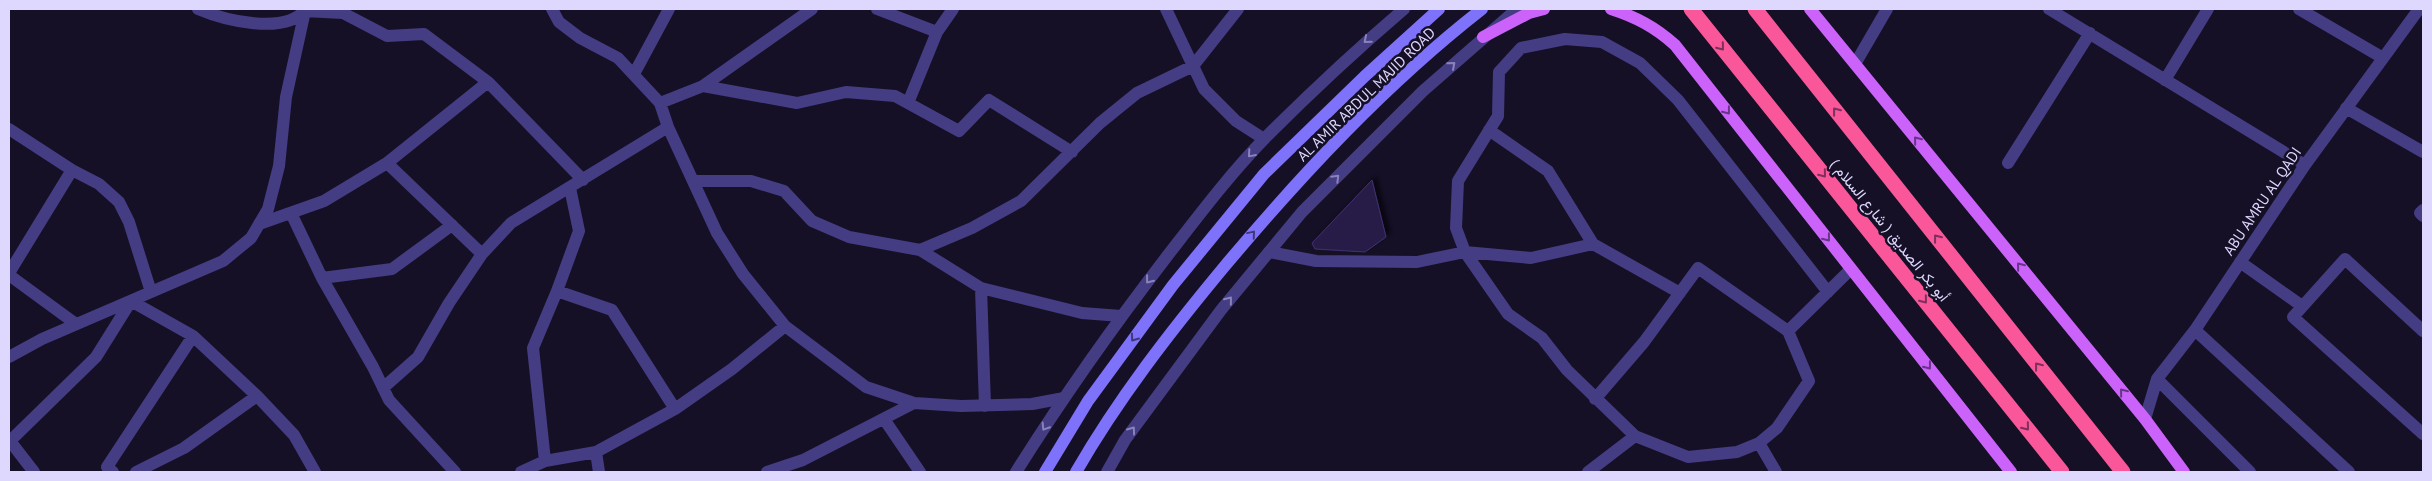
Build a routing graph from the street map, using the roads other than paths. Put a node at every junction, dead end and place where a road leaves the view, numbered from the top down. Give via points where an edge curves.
1 (198, 9) edge
2 (552, 9) edge
3 (669, 9) edge
4 (812, 9) edge
5 (877, 9) edge
6 (953, 9) edge
7 (1166, 9) edge
8 (1238, 9) edge
9 (1404, 9) edge
10 (1439, 9) edge
11 (1482, 9) edge
12 (1517, 9) edge
13 (1544, 9) edge
14 (1611, 9) edge
15 (1691, 9) edge
16 (1755, 9) edge
17 (1810, 9) edge
18 (1887, 9) edge
19 (2049, 9) edge
20 (2208, 9) edge
21 (2299, 9) edge
22 (2419, 9) edge
23 (305, 10) edge
24 (937, 32) junction
25 (2090, 33) junction
26 (1483, 38) junction
27 (2383, 58) junction
28 (1855, 64) junction
29 (1192, 66) junction
30 (634, 74) junction
31 (2165, 80) junction
32 (488, 82) junction
33 (703, 86) junction
34 (660, 103) junction
35 (908, 103) junction
36 (2346, 108) junction
37 (668, 127) junction
38 (9, 129) edge
39 (1490, 130) junction
40 (1264, 139) junction
41 (1072, 152) junction
42 (2423, 152) edge
43 (387, 163) junction
44 (2008, 163) dead end
45 (2305, 165) junction
46 (72, 170) junction
47 (583, 180) junction
48 (693, 181) junction
49 (570, 188) junction
50 (2423, 210) edge
51 (291, 212) junction
52 (2423, 216) edge
53 (259, 224) junction
54 (452, 225) junction
55 (1593, 244) junction
56 (920, 250) junction
57 (1269, 252) junction
58 (1465, 252) junction
59 (482, 254) junction
60 (2240, 262) junction
61 (1851, 269) junction
62 (9, 274) edge
63 (322, 278) junction
64 (981, 288) junction
65 (557, 291) junction
66 (151, 292) junction
67 (1828, 292) junction
68 (1680, 293) junction
69 (131, 301) junction
70 (2302, 306) junction
71 (1121, 316) junction
72 (76, 324) junction
73 (785, 326) junction
74 (2195, 330) junction
75 (1788, 331) junction
76 (2423, 331) edge
77 (193, 336) junction
78 (9, 357) edge
79 (2157, 380) junction
80 (384, 388) junction
81 (257, 396) junction
82 (1064, 398) junction
83 (1595, 399) junction
84 (914, 403) junction
85 (985, 406) junction
86 (675, 409) junction
87 (884, 419) junction
88 (2145, 419) junction
89 (2423, 434) edge
90 (1635, 436) junction
91 (1759, 443) junction
92 (596, 452) junction
93 (544, 461) junction
94 (2124, 471) edge
95 (34, 472) edge
96 (113, 472) edge
97 (136, 472) edge
98 (316, 472) edge
99 (455, 472) edge
100 (521, 472) edge
101 (599, 472) edge
102 (766, 472) edge
103 (920, 472) edge
104 (1016, 472) edge
105 (1045, 472) edge
106 (1076, 472) edge
107 (1107, 472) edge
108 (1588, 472) edge
109 (1776, 472) edge
110 (2011, 472) edge
111 (2062, 472) edge
112 (2184, 472) edge
113 (2250, 472) edge
114 (2349, 472) edge

1 - 23 street via 265,26
2 - 30 street via 559,22 580,38 618,58
3 - 30 street
4 - 33 street
5 - 24 street
6 - 24 street
7 - 29 street
8 - 29 street
9 -> 40 street via 1359,47
10 -> 105 main road, AL AMIR ABDUL MAJID ROAD via 1364,76 1264,174 1173,285 1088,401
106 -> 11 main road, AL AMIR ABDUL MAJID ROAD via 1138,377 1198,298 1279,202 1352,125
12 - 26 street
13 - 26 main road via 1529,13
14 -> 61 main road via 1653,26 1675,45
15 -> 111 highway, ( شارع السلام ) أبو بكر الصديق
94 -> 16 highway, ( شارع السلام ) أبو بكر الصديق
17 - 28 main road
18 - 28 street
19 - 25 street
20 - 31 street
21 - 27 street
22 - 27 street, ABU AMRU AL QADI
23 - 32 street via 343,13 387,36 424,34
23 - 53 street via 286,97 279,166 268,209
24 - 35 street
25 - 31 street
25 - 44 street
57 -> 26 street via 1315,198 1423,91
27 - 36 street, ABU AMRU AL QADI
88 -> 28 main road
29 - 40 street via 1204,89 1236,121
29 - 41 street via 1137,93 1100,123
30 - 34 street
31 - 45 street
32 - 43 street
32 - 47 street
33 - 34 street
33 - 35 street via 797,103 846,92 895,96
34 - 37 street
35 - 41 street via 959,131 989,100
36 - 42 street
36 - 45 street, ABU AMRU AL QADI
37 - 47 street
37 - 48 street
38 - 46 street
39 - 55 street via 1548,171
39 - 58 street via 1458,182 1456,228
39 - 67 street via 1498,116 1499,72 1521,48 1565,39 1602,42 1640,63 1678,100
40 -> 71 street via 1193,222
41 - 56 street via 1021,201 972,228
43 - 51 street via 324,201
43 - 54 street
45 - 60 street, ABU AMRU AL QADI
46 - 62 street
46 - 66 street via 99,184 120,202
47 - 49 street
48 - 56 street via 751,181 784,191 812,221 849,237
48 - 73 street via 717,233 738,266
49 - 59 street via 511,223
49 - 65 street via 579,231
50 - 52 street via 2420,214
51 - 53 street
51 - 63 street
53 - 66 street via 251,238 223,261
54 - 59 street
54 - 63 street via 392,269
55 - 58 street via 1531,258
55 - 68 street
56 - 64 street
57 - 58 street via 1316,261 1417,262
107 -> 57 street via 1125,440 1221,310
58 - 83 street via 1508,314 1542,338
59 - 80 street via 418,357
60 - 70 street
60 - 74 street, ABU AMRU AL QADI
61 - 67 street
61 -> 110 main road
62 - 72 street
63 - 80 street
64 - 71 street via 1082,313
64 - 85 street
65 - 86 street via 612,310
65 - 93 street via 533,348
66 - 69 street
67 - 75 street
68 - 75 street via 1698,268
68 - 83 street via 1644,342
69 - 72 street
69 - 77 street
69 - 95 street via 96,358 10,441
70 - 76 street via 2345,259
70 - 89 street via 2293,317
71 - 82 street
72 - 78 street
73 - 84 street via 866,387
73 - 86 street
74 - 79 street, ABU AMRU AL QADI
74 - 114 street
75 - 91 street via 1809,381 1777,428
77 - 81 street
77 - 96 street via 108,466
79 - 88 street, ABU AMRU AL QADI
79 - 113 street
80 - 99 street via 389,400 407,422
81 - 97 street via 184,448
81 - 98 street via 294,435
82 - 85 street via 1032,404
82 -> 104 street
83 - 90 street
84 - 85 street
84 - 87 street
86 - 92 street
87 - 102 street via 803,460
87 - 103 street
88 - 112 main road
90 - 91 street via 1688,457 1737,452
90 - 108 street
91 - 109 street
92 - 93 street
92 - 101 street
93 - 100 street

